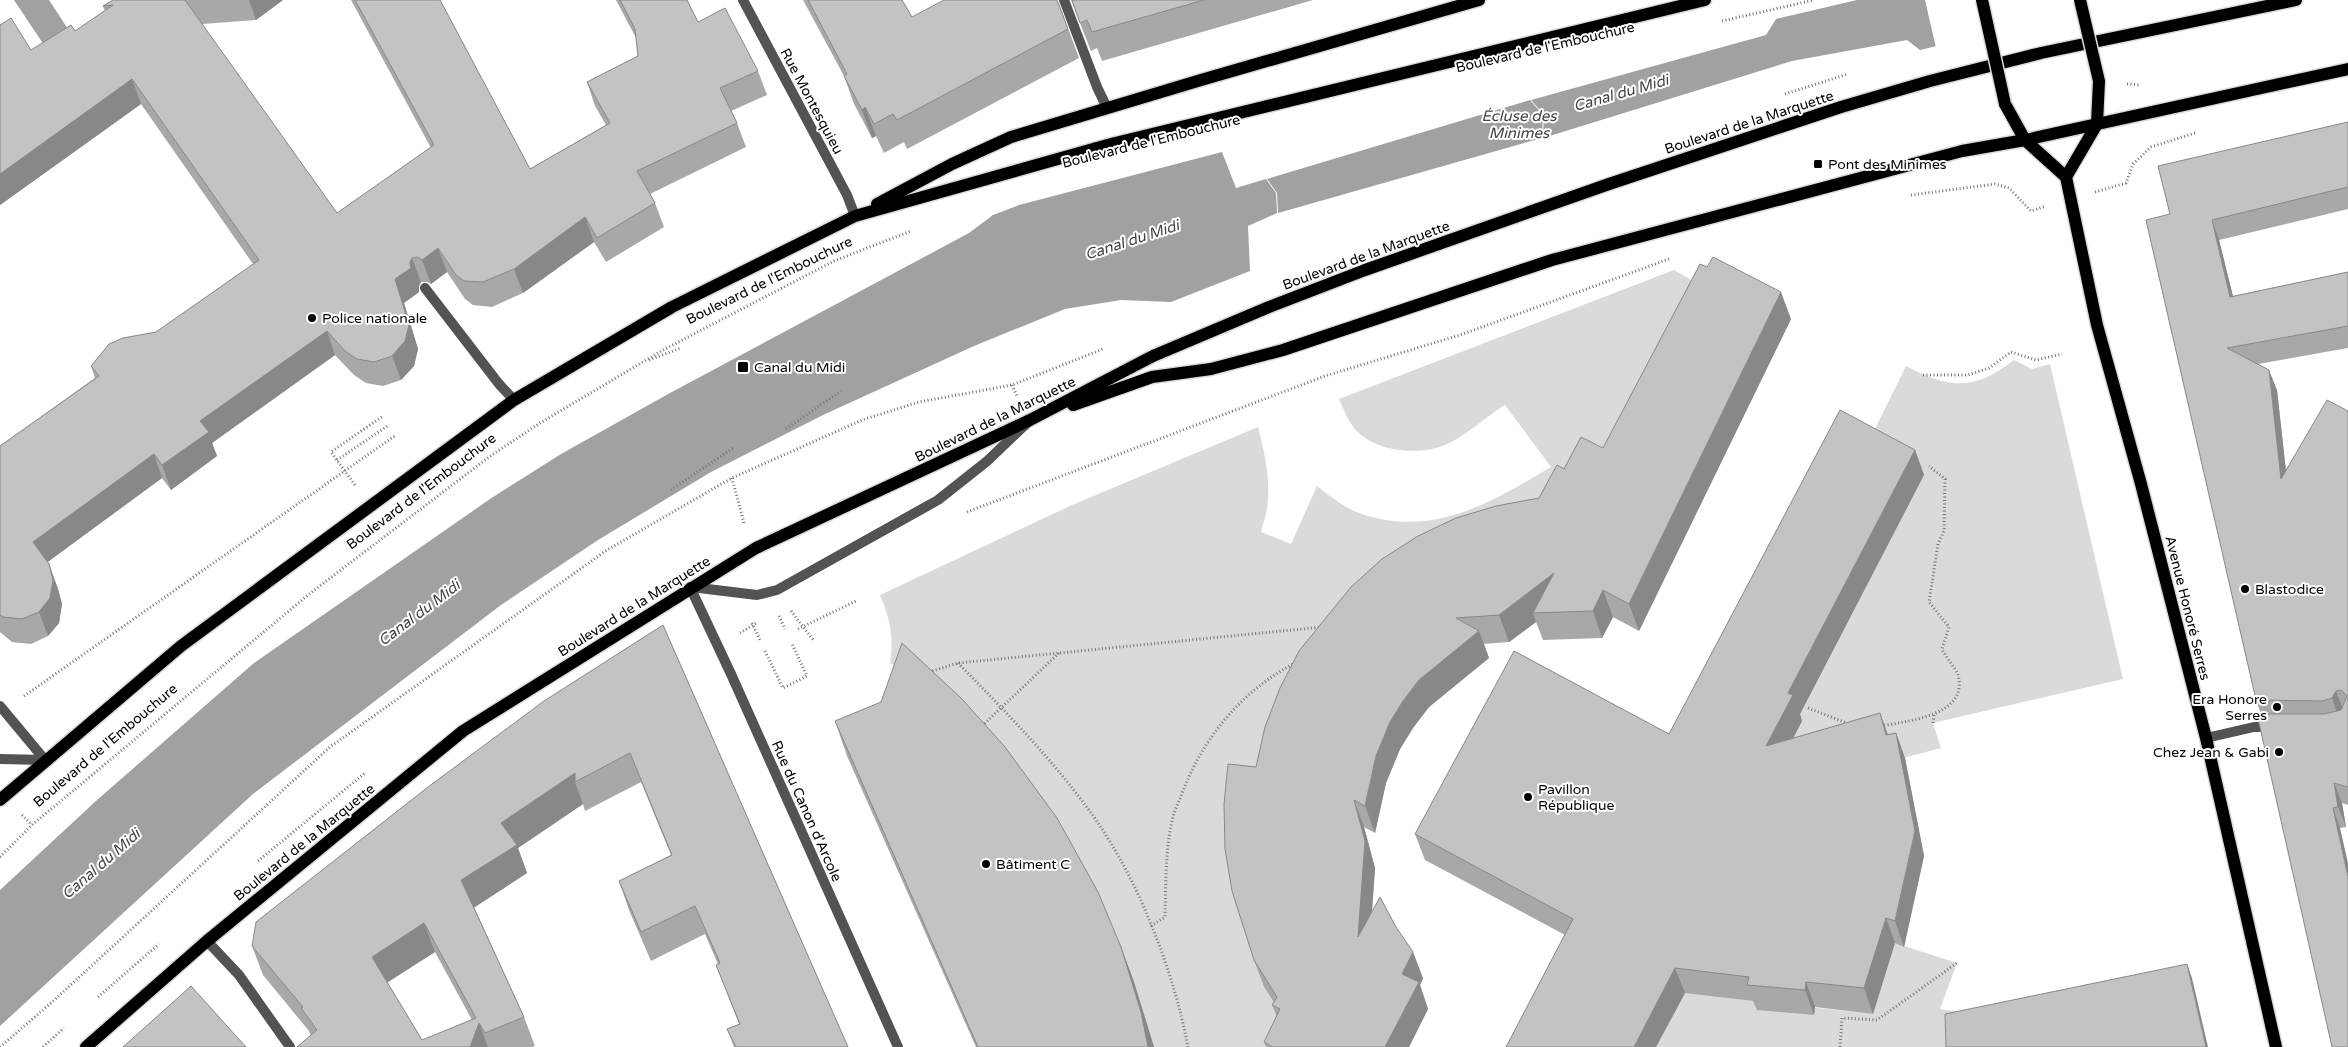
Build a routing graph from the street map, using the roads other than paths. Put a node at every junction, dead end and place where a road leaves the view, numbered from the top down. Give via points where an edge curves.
1 (743, 0) edge
2 (1064, 0) edge
3 (1479, 0) edge
4 (1705, 0) edge
5 (1982, 0) edge
6 (2080, 0) edge
7 (2296, 0) edge
8 (2348, 69) edge
9 (1107, 108) junction
10 (2097, 124) junction
11 (2025, 140) junction
12 (2066, 178) junction
13 (855, 216) junction
14 (425, 288) edge
15 (514, 400) junction
16 (1030, 420) junction
17 (690, 588) junction
18 (0, 706) edge
19 (2282, 727) edge
20 (2206, 738) junction
21 (0, 759) edge
22 (45, 760) junction
23 (0, 800) edge
24 (207, 941) junction
25 (86, 1047) edge
26 (290, 1047) edge
27 (898, 1047) edge
28 (2276, 1047) edge

1 - 13 street, Rue Montesquieu via 847,195
2 - 9 street
3 - 9 main road
4 - 13 main road, Boulevard de l'Embouchure via 1111,144
5 - 11 main road, bridge via 2005,104
6 - 10 main road, bridge via 2099,81
7 - 16 main road, Boulevard de la Marquette via 1930,81 1608,184 1269,307 1153,356
8 - 10 main road
9 - 13 main road via 1011,137 952,164
10 - 11 main road
10 - 12 main road
11 - 12 main road
11 - 16 main road via 1962,151 1552,260 1283,350 1211,369 1152,377
12 - 20 main road, Avenue Honoré Serres via 2097,325
13 - 15 main road, Boulevard de l'Embouchure via 672,307
14 - 15 street
15 - 22 main road, Boulevard de l'Embouchure via 181,646
16 - 17 main road, Boulevard de la Marquette via 756,548
16 - 17 street via 986,462 938,500 777,590 757,595
17 - 24 main road, Boulevard de la Marquette via 463,731
17 - 27 street, Rue du Canon d'Arcole
18 - 22 street
19 - 20 street via 2254,726
20 - 28 main road, Avenue Honoré Serres
21 - 22 street, Boulevard de l'Embouchure
22 - 23 main road, Boulevard de l'Embouchure
24 - 25 main road, Boulevard de la Marquette
24 - 26 street via 239,975

